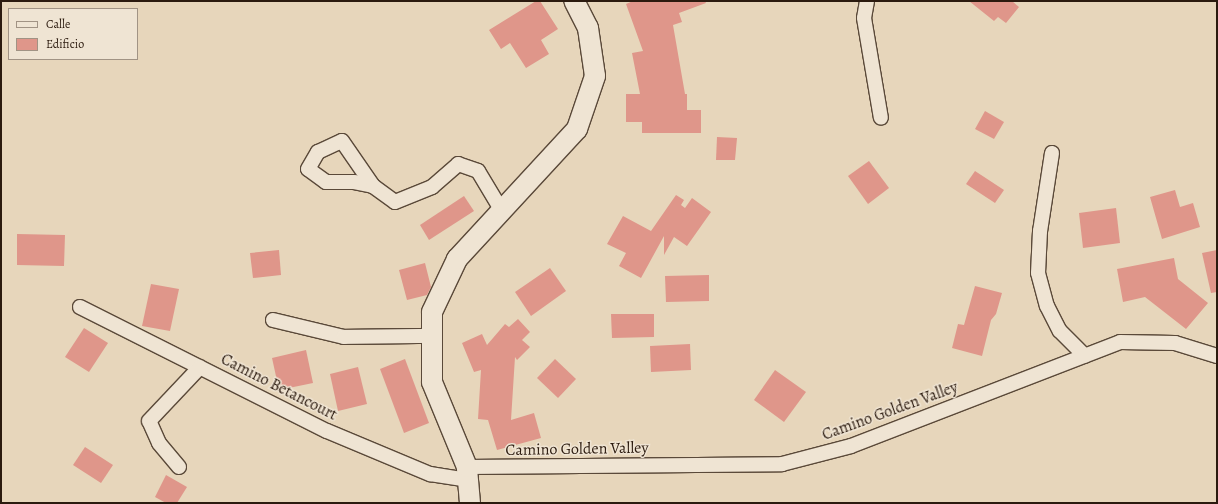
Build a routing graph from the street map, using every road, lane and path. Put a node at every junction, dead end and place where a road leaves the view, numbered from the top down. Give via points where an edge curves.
1 (574, 1) edge
2 (868, 1) edge
3 (881, 118) dead end
4 (1052, 153) dead end
5 (373, 186) dead end
6 (502, 210) junction
7 (80, 307) dead end
8 (273, 320) dead end
9 (432, 336) junction
10 (1085, 356) junction
11 (1217, 356) edge
12 (200, 367) junction
13 (179, 467) dead end
14 (468, 474) junction
15 (470, 503) edge

1 - 6 street via 588,28 595,76 577,129
2 - 3 street via 864,18
4 - 10 street via 1040,231 1038,273 1047,306 1060,331
5 - 6 street via 395,202 432,187 458,164 478,171
6 - 9 street via 457,259 432,312
7 - 12 street, Camino Betancourt
8 - 9 street via 344,337
9 - 14 street via 432,382
10 - 11 street, Camino Golden Valley via 1120,342 1175,344
10 - 14 street, Camino Golden Valley via 851,446 782,464
12 - 13 street via 149,421 159,443
12 - 14 street, Camino Betancourt via 327,431 430,474
14 - 15 street

